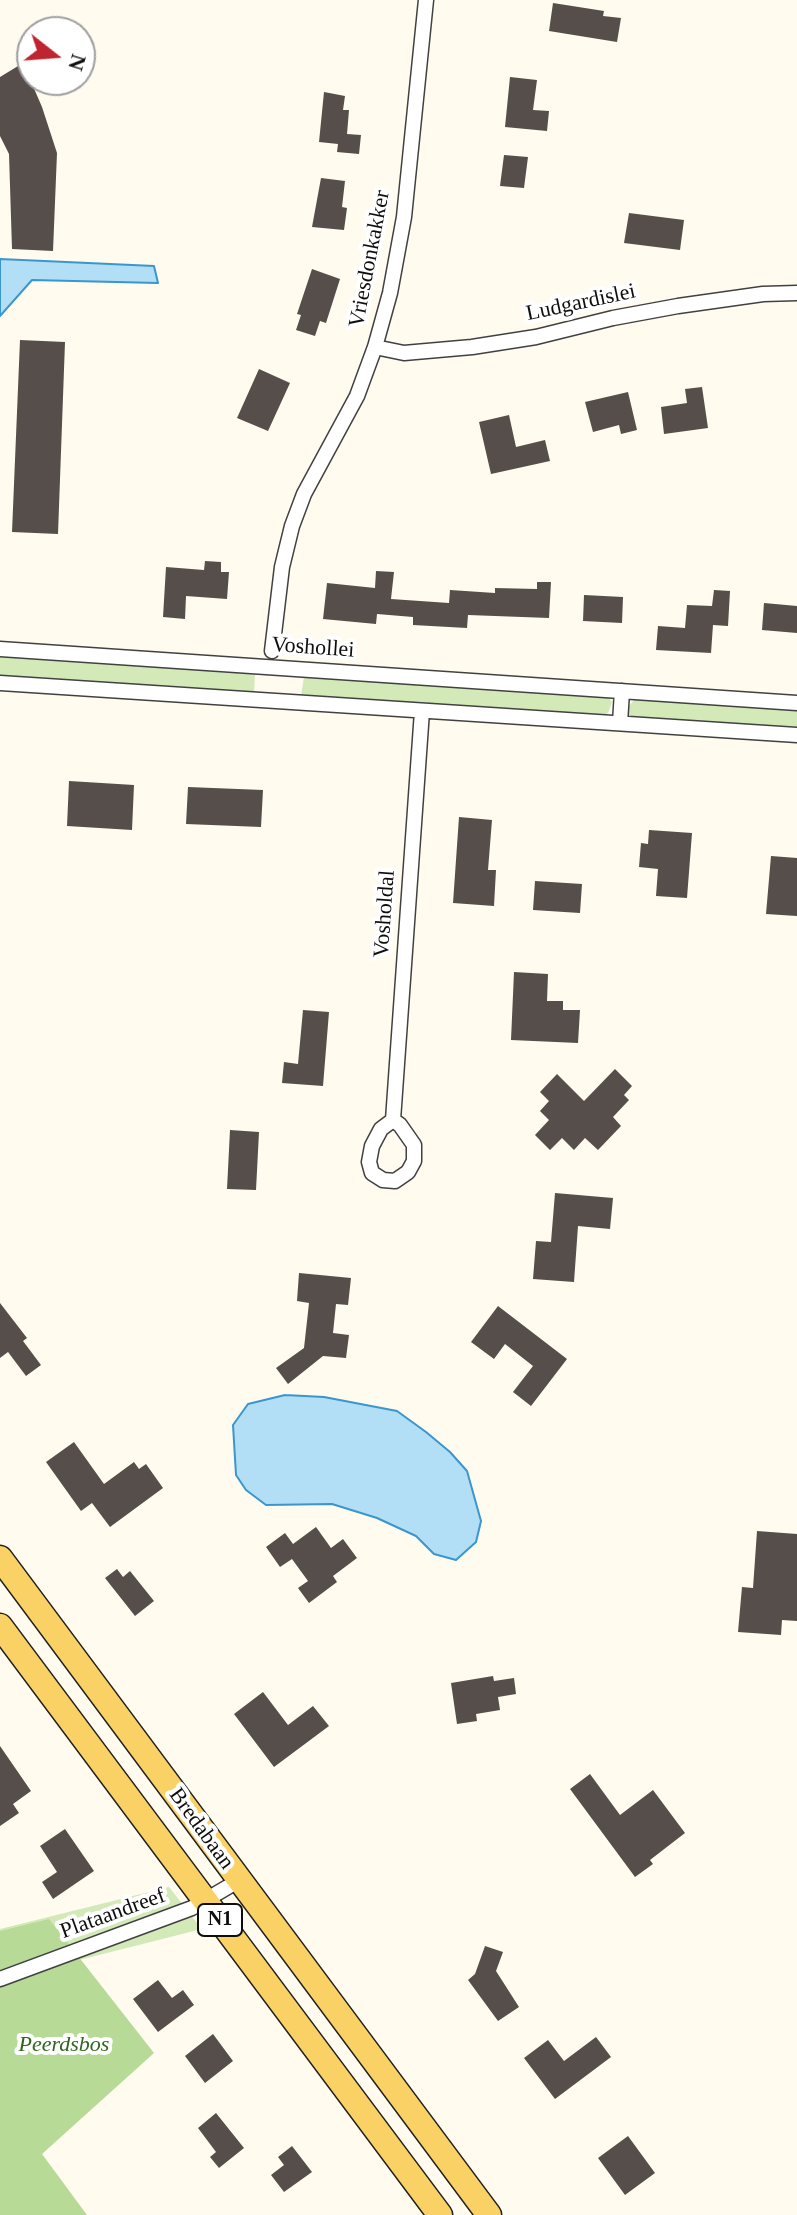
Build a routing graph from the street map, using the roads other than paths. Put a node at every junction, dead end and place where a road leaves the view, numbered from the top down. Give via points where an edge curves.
1 (426, 0) edge
2 (797, 293) edge
3 (375, 347) junction
4 (0, 649) edge
5 (272, 651) dead end
6 (0, 683) edge
7 (622, 691) junction
8 (797, 703) edge
9 (422, 711) junction
10 (620, 723) junction
11 (797, 735) edge
12 (393, 1120) dead end
13 (0, 1558) edge
14 (0, 1626) edge
15 (238, 1881) junction
16 (206, 1901) junction
17 (0, 1979) edge
18 (440, 2215) edge
19 (489, 2215) edge

1 - 3 street, Vriesdonkakker via 404,217
2 - 3 street, Ludgardislei via 678,306 472,347 404,353
3 - 5 street, Vriesdonkakker via 357,396 292,526
4 - 7 street, Voshollei
6 - 9 street
7 - 8 street, Voshollei
7 - 10 street
9 - 10 street
9 - 12 street, Vosholdal
10 - 11 street
13 - 15 main road, Bredabaan / N1
14 - 16 main road, Bredabaan / N1
15 - 16 street, Plataandreef
15 - 19 main road, Bredabaan / N1
16 - 17 street, Plataandreef
16 - 18 main road, Bredabaan / N1

